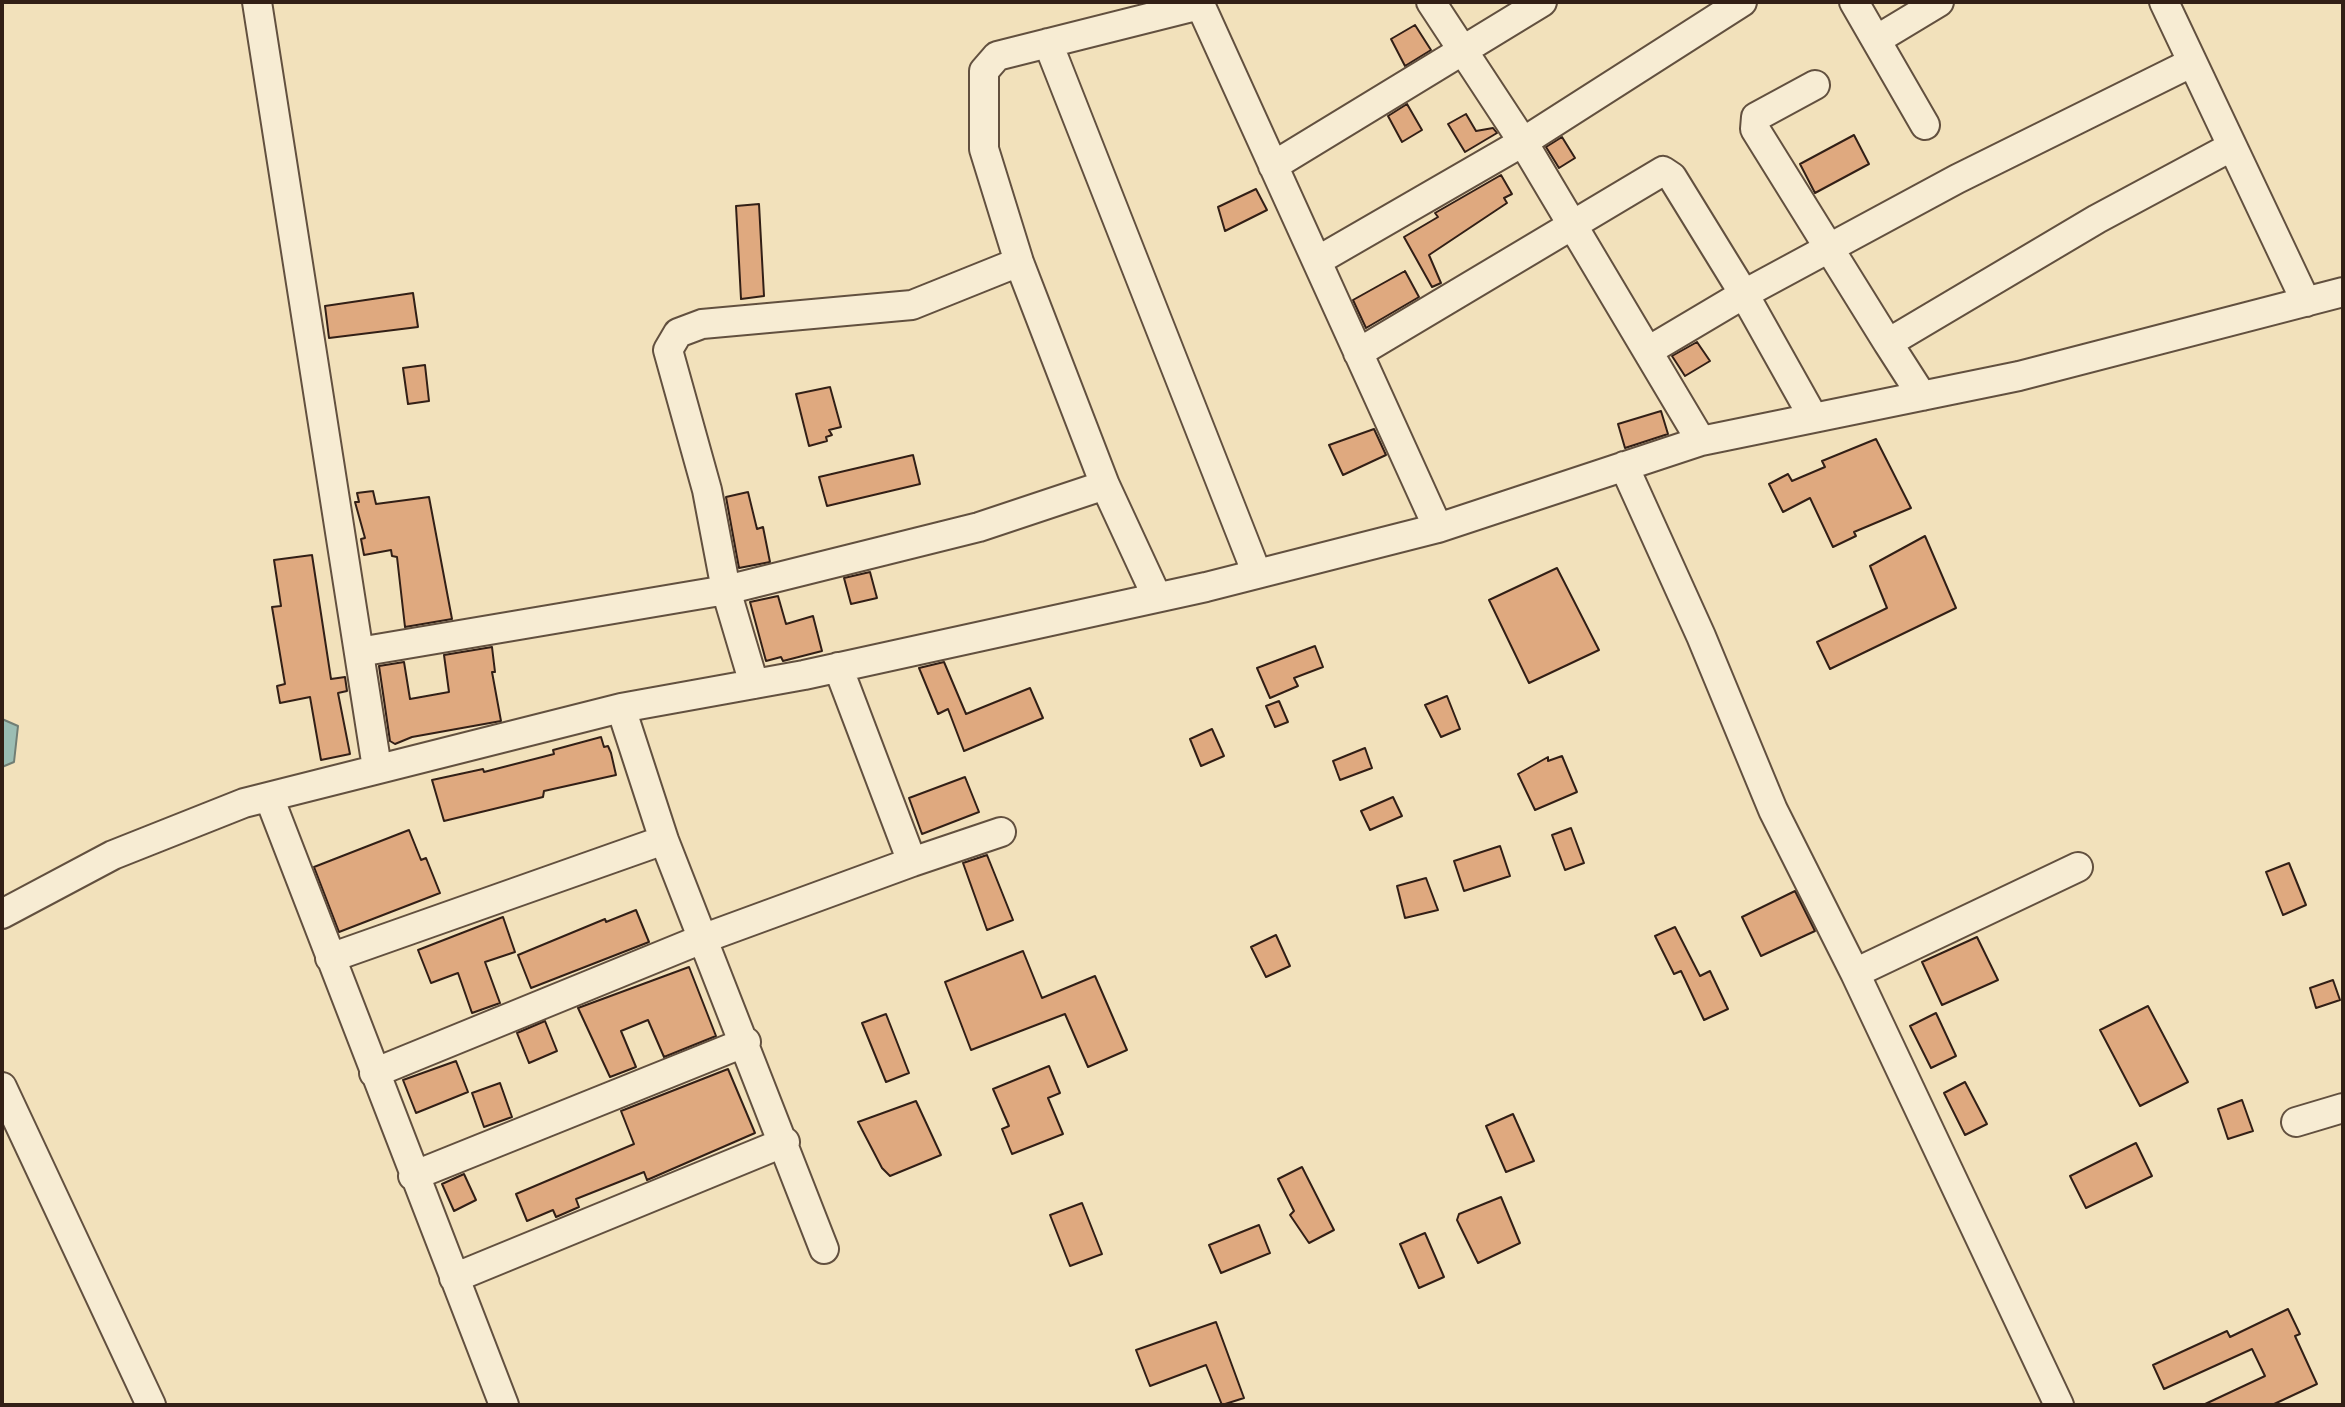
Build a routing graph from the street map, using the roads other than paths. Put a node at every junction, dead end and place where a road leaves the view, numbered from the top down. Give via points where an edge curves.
1 (257, 2) edge
2 (1431, 2) edge
3 (1542, 2) edge
4 (1742, 2) edge
5 (1854, 2) edge
6 (1939, 2) edge
7 (2164, 2) edge
8 (1200, 4) edge
9 (1876, 40) junction
10 (1048, 43) junction
11 (1461, 51) junction
12 (2191, 63) junction
13 (1815, 85) dead end
14 (1925, 125) dead end
15 (1523, 142) junction
16 (2231, 147) junction
17 (1273, 166) junction
18 (1574, 226) junction
19 (1832, 247) junction
20 (1317, 261) junction
21 (1019, 262) junction
22 (2343, 292) edge
23 (1744, 294) junction
24 (2306, 302) junction
25 (1888, 343) junction
26 (1648, 351) junction
27 (1358, 353) junction
28 (1922, 396) junction
29 (1813, 417) junction
30 (1701, 441) junction
31 (1624, 466) junction
32 (1105, 485) junction
33 (1438, 528) junction
34 (1257, 574) junction
35 (726, 590) junction
36 (1156, 595) junction
37 (359, 652) junction
38 (838, 667) junction
39 (754, 684) junction
40 (621, 708) junction
41 (377, 768) junction
42 (269, 797) junction
43 (1001, 832) dead end
44 (664, 840) junction
45 (912, 862) junction
46 (2078, 867) dead end
47 (2, 914) edge
48 (702, 939) junction
49 (330, 958) junction
50 (1855, 973) junction
51 (746, 1042) junction
52 (374, 1073) junction
53 (2, 1087) edge
54 (2343, 1108) edge
55 (2296, 1122) dead end
56 (785, 1142) junction
57 (413, 1176) junction
58 (824, 1249) dead end
59 (454, 1278) junction
60 (151, 1405) edge
61 (504, 1405) edge
62 (2059, 1405) edge

1 - 37 street
2 - 11 street
3 - 11 street
4 - 15 street
5 - 9 street
6 - 9 street
7 - 12 street
8 - 10 street
8 - 17 street
9 - 14 street
10 - 21 street via 997,56 984,71 984,149
10 - 34 street
11 - 15 street
11 - 17 street
12 - 16 street
12 - 19 street
13 - 19 street via 1756,117 1755,129
15 - 18 street
15 - 20 street
16 - 24 street
16 - 25 street
17 - 20 street
18 - 23 street via 1663,171 1672,177
18 - 26 street
18 - 27 street
19 - 23 street
19 - 25 street
20 - 27 street
21 - 32 street
21 - 35 street via 912,305 702,324 678,333 668,350 707,490
22 - 24 street
23 - 26 street
23 - 29 street
24 - 28 street
25 - 28 street
26 - 30 street
27 - 33 street
28 - 29 street
29 - 30 street
30 - 31 street
31 - 33 street
31 - 50 street via 1773,810
32 - 35 street via 979,527
32 - 36 street
33 - 34 street
34 - 36 street
35 - 37 street
35 - 39 street
36 - 38 street
37 - 41 street
38 - 39 street
38 - 45 street
39 - 40 street
40 - 41 street
40 - 44 street
41 - 42 street
42 - 47 street via 211,813 113,855
42 - 49 street
43 - 45 street
44 - 48 street
44 - 49 street
45 - 48 street
46 - 50 street
48 - 51 street
48 - 52 street
49 - 52 street
50 - 62 street
51 - 56 street
51 - 57 street
52 - 57 street
53 - 60 street
54 - 55 street
56 - 58 street
56 - 59 street
57 - 59 street
59 - 61 street

